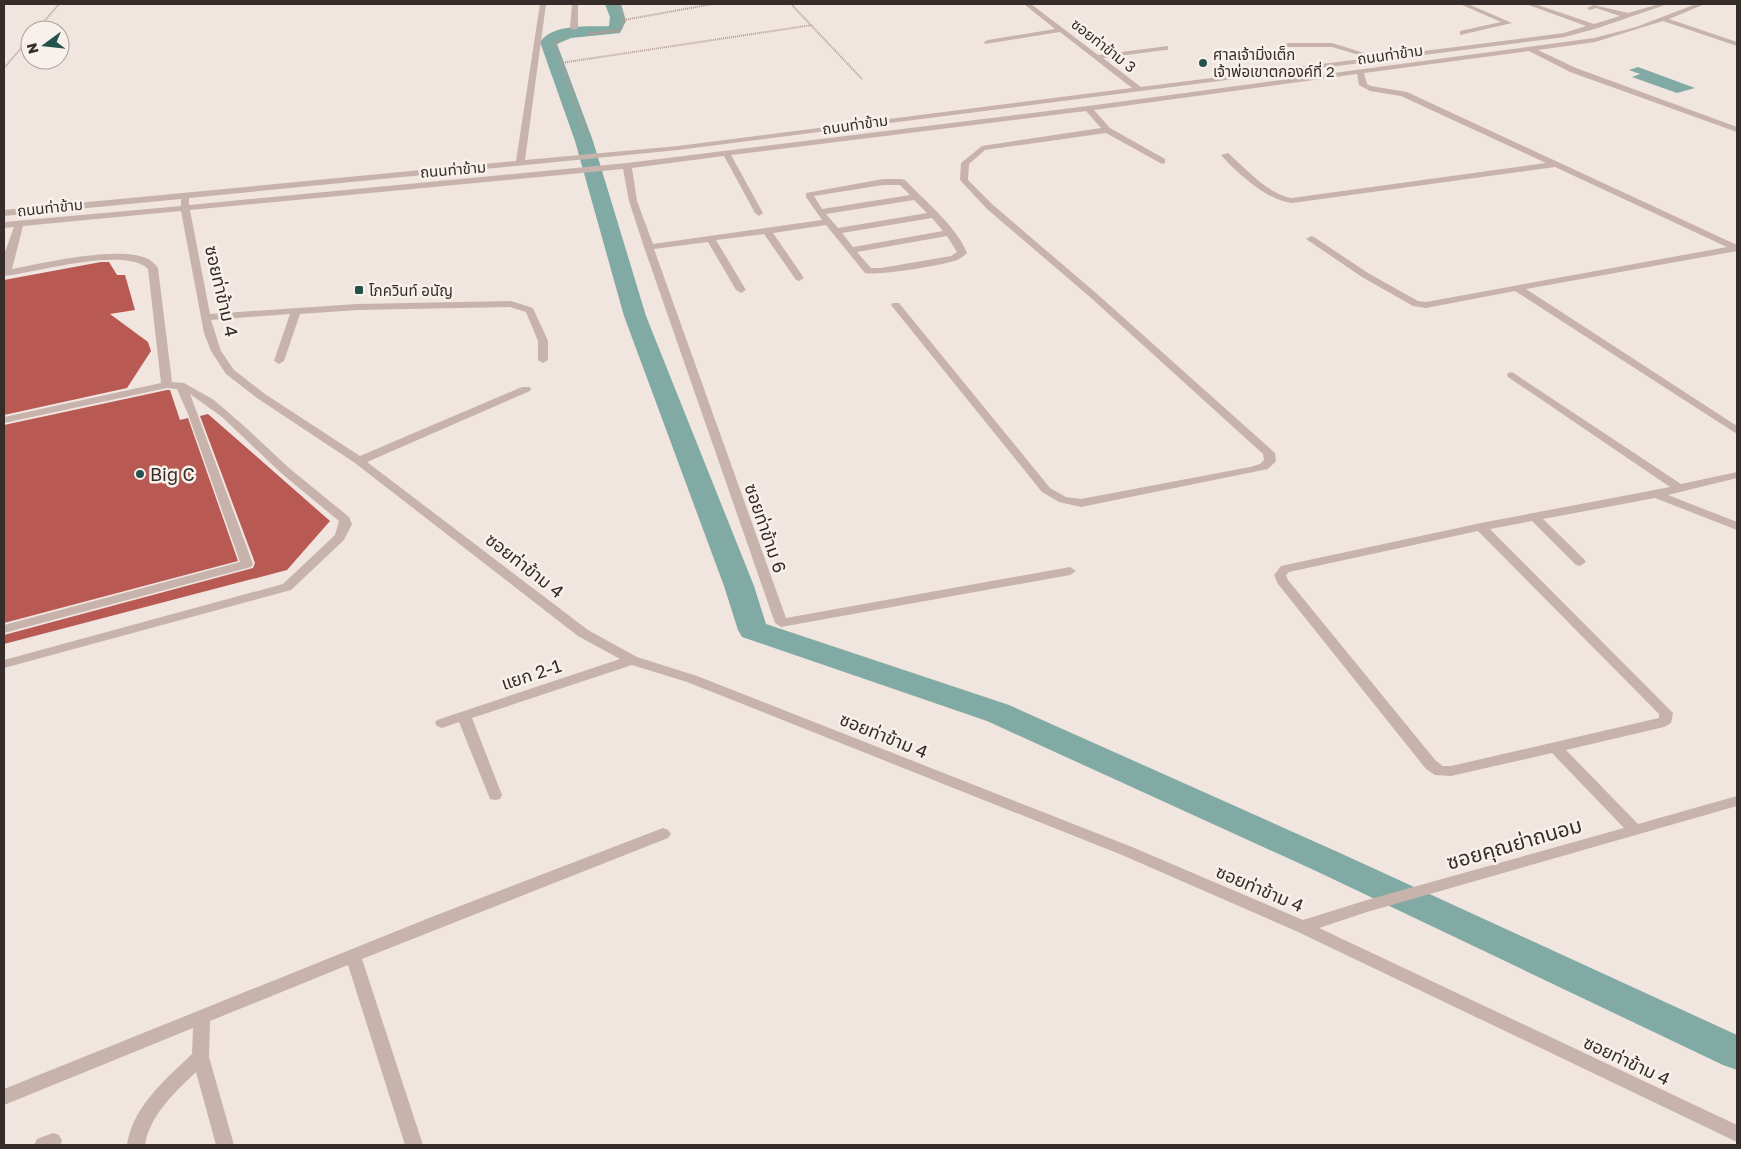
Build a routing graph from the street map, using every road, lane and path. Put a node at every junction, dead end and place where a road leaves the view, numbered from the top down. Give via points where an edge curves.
1 (59, 4) edge
2 (543, 4) edge
3 (575, 4) edge
4 (713, 4) edge
5 (791, 4) edge
6 (1027, 4) edge
7 (1463, 4) edge
8 (1529, 4) edge
9 (1665, 4) edge
10 (1702, 4) edge
11 (1596, 6) edge
12 (1629, 16) junction
13 (1663, 19) junction
14 (45, 20) edge
15 (624, 20) dead end
16 (812, 25) junction
17 (1596, 27) junction
18 (574, 28) dead end
19 (1488, 28) junction
20 (1062, 30) junction
21 (1464, 33) dead end
22 (988, 42) dead end
23 (1519, 42) junction
24 (1737, 44) edge
25 (1288, 45) dead end
26 (1165, 48) dead end
27 (1531, 49) junction
28 (20, 50) edge
29 (1096, 57) junction
30 (1379, 59) junction
31 (4, 68) edge
32 (1360, 72) junction
33 (862, 79) dead end
34 (1140, 90) junction
35 (1088, 108) junction
36 (1107, 130) junction
37 (1737, 130) edge
38 (728, 154) junction
39 (1225, 155) dead end
40 (595, 157) junction
41 (1162, 161) dead end
42 (520, 164) junction
43 (1556, 164) junction
44 (627, 166) junction
45 (916, 198) junction
46 (185, 202) junction
47 (820, 212) junction
48 (4, 214) edge
49 (759, 214) dead end
50 (933, 215) junction
51 (829, 222) junction
52 (18, 224) junction
53 (4, 225) edge
54 (767, 231) junction
55 (836, 231) junction
56 (949, 233) junction
57 (710, 239) junction
58 (1311, 239) dead end
59 (649, 247) junction
60 (1736, 247) edge
61 (850, 250) junction
62 (5, 273) edge
63 (799, 278) dead end
64 (1516, 288) junction
65 (741, 290) dead end
66 (896, 305) dead end
67 (296, 312) junction
68 (205, 317) junction
69 (543, 360) dead end
70 (279, 361) dead end
71 (1512, 375) dead end
72 (173, 385) junction
73 (526, 388) dead end
74 (4, 420) edge
75 (1737, 431) edge
76 (359, 461) junction
77 (1737, 475) edge
78 (1680, 489) junction
79 (1655, 494) junction
80 (1535, 517) junction
81 (1737, 526) edge
82 (1481, 527) junction
83 (1580, 562) dead end
84 (1070, 571) dead end
85 (4, 629) edge
86 (632, 660) junction
87 (4, 664) edge
88 (464, 716) junction
89 (442, 723) dead end
90 (1555, 748) junction
91 (495, 795) dead end
92 (1737, 802) edge
93 (1635, 830) junction
94 (663, 834) dead end
95 (1302, 927) junction
96 (353, 956) junction
97 (202, 1017) junction
98 (200, 1057) junction
99 (4, 1097) edge
100 (1737, 1134) edge
101 (136, 1145) edge
102 (225, 1145) edge
103 (414, 1145) edge

1 - 14 path
2 - 42 street
3 - 18 street
4 - 15 path
5 - 16 path
6 - 20 street, ซอยท่าข้าม 3
7 - 19 street via 1508,23
8 - 17 street
9 - 12 street, ถนนท่าข้าม
10 - 13 street, ถนนท่าข้าม
11 - 12 street
12 - 17 street, ถนนท่าข้าม
13 - 24 street
13 - 27 street, ถนนท่าข้าม via 1611,36
16 - 33 path
16 - 40 path via 561,63
17 - 23 street, ถนนท่าข้าม
19 - 21 street
19 - 23 street
20 - 22 street
20 - 29 street, ซอยท่าข้าม 3
23 - 30 street, ถนนท่าข้าม
25 - 30 street via 1332,45
26 - 29 street
27 - 32 street, ถนนท่าข้าม
27 - 37 street via 1573,70
28 - 31 path
29 - 34 street, ซอยท่าข้าม 3
30 - 34 street, ถนนท่าข้าม
32 - 35 street, ถนนท่าข้าม
32 - 43 street via 1363,85 1372,90 1404,94
34 - 40 street, ถนนท่าข้าม
35 - 36 street
35 - 38 street, ถนนท่าข้าม
36 - 41 street
36 - 66 street via 982,148 965,163 964,180 990,207 1269,453 1268,464 1081,503 1063,500 1046,490
38 - 44 street, ถนนท่าข้าม
38 - 49 street
39 - 43 street via 1262,185 1288,200
40 - 42 street, ถนนท่าข้าม
42 - 46 street, ถนนท่าข้าม
43 - 60 street
44 - 46 street, ถนนท่าข้าม
44 - 59 street, ซอยท่าข้าม 6 via 633,201
45 - 47 street
45 - 47 street via 902,182 897,181 818,191 810,195
45 - 50 street
46 - 48 street, ถนนท่าข้าม
46 - 52 street, ถนนท่าข้าม
46 - 68 street, ซอยท่าข้าม 4
47 - 51 street
50 - 55 street
50 - 56 street
51 - 54 street
51 - 55 street
52 - 53 street, ถนนท่าข้าม
52 - 62 street
54 - 57 street
54 - 63 street
55 - 61 street
56 - 61 street
56 - 61 street via 962,250 959,256 881,271 868,271
57 - 59 street
57 - 65 street
58 - 64 street via 1416,304 1426,305
59 - 84 street, ซอยท่าข้าม 6 via 781,623
60 - 64 street
62 - 72 street via 85,260 130,257 144,260 153,268
64 - 75 street
67 - 68 street
67 - 69 street via 366,307 521,306 530,310 538,327 543,341
67 - 70 street
68 - 76 street, ซอยท่าข้าม 4 via 216,351 230,372
71 - 78 street
72 - 74 street
72 - 85 street via 194,414 247,564
72 - 87 street via 222,411 278,464 345,520 340,537 287,587
73 - 76 street
76 - 86 street, ซอยท่าข้าม 4 via 583,633
77 - 78 street
78 - 79 street
79 - 80 street
79 - 81 street
80 - 82 street
80 - 83 street
82 - 90 street via 1666,713 1666,720 1659,724
82 - 90 street via 1285,569 1280,575 1431,765 1440,771
86 - 88 street, แยก 2-1
86 - 95 street, ซอยท่าข้าม 4 via 692,679 1127,851
88 - 89 street, แยก 2-1
88 - 91 street
90 - 93 street
92 - 93 street, ซอยคุณย่าถนอม
93 - 95 street, ซอยคุณย่าถนอม
94 - 96 street
95 - 100 street, ซอยท่าข้าม 4
96 - 97 street
96 - 103 street
97 - 98 street
97 - 99 street
98 - 101 street via 152,1104
98 - 102 street

